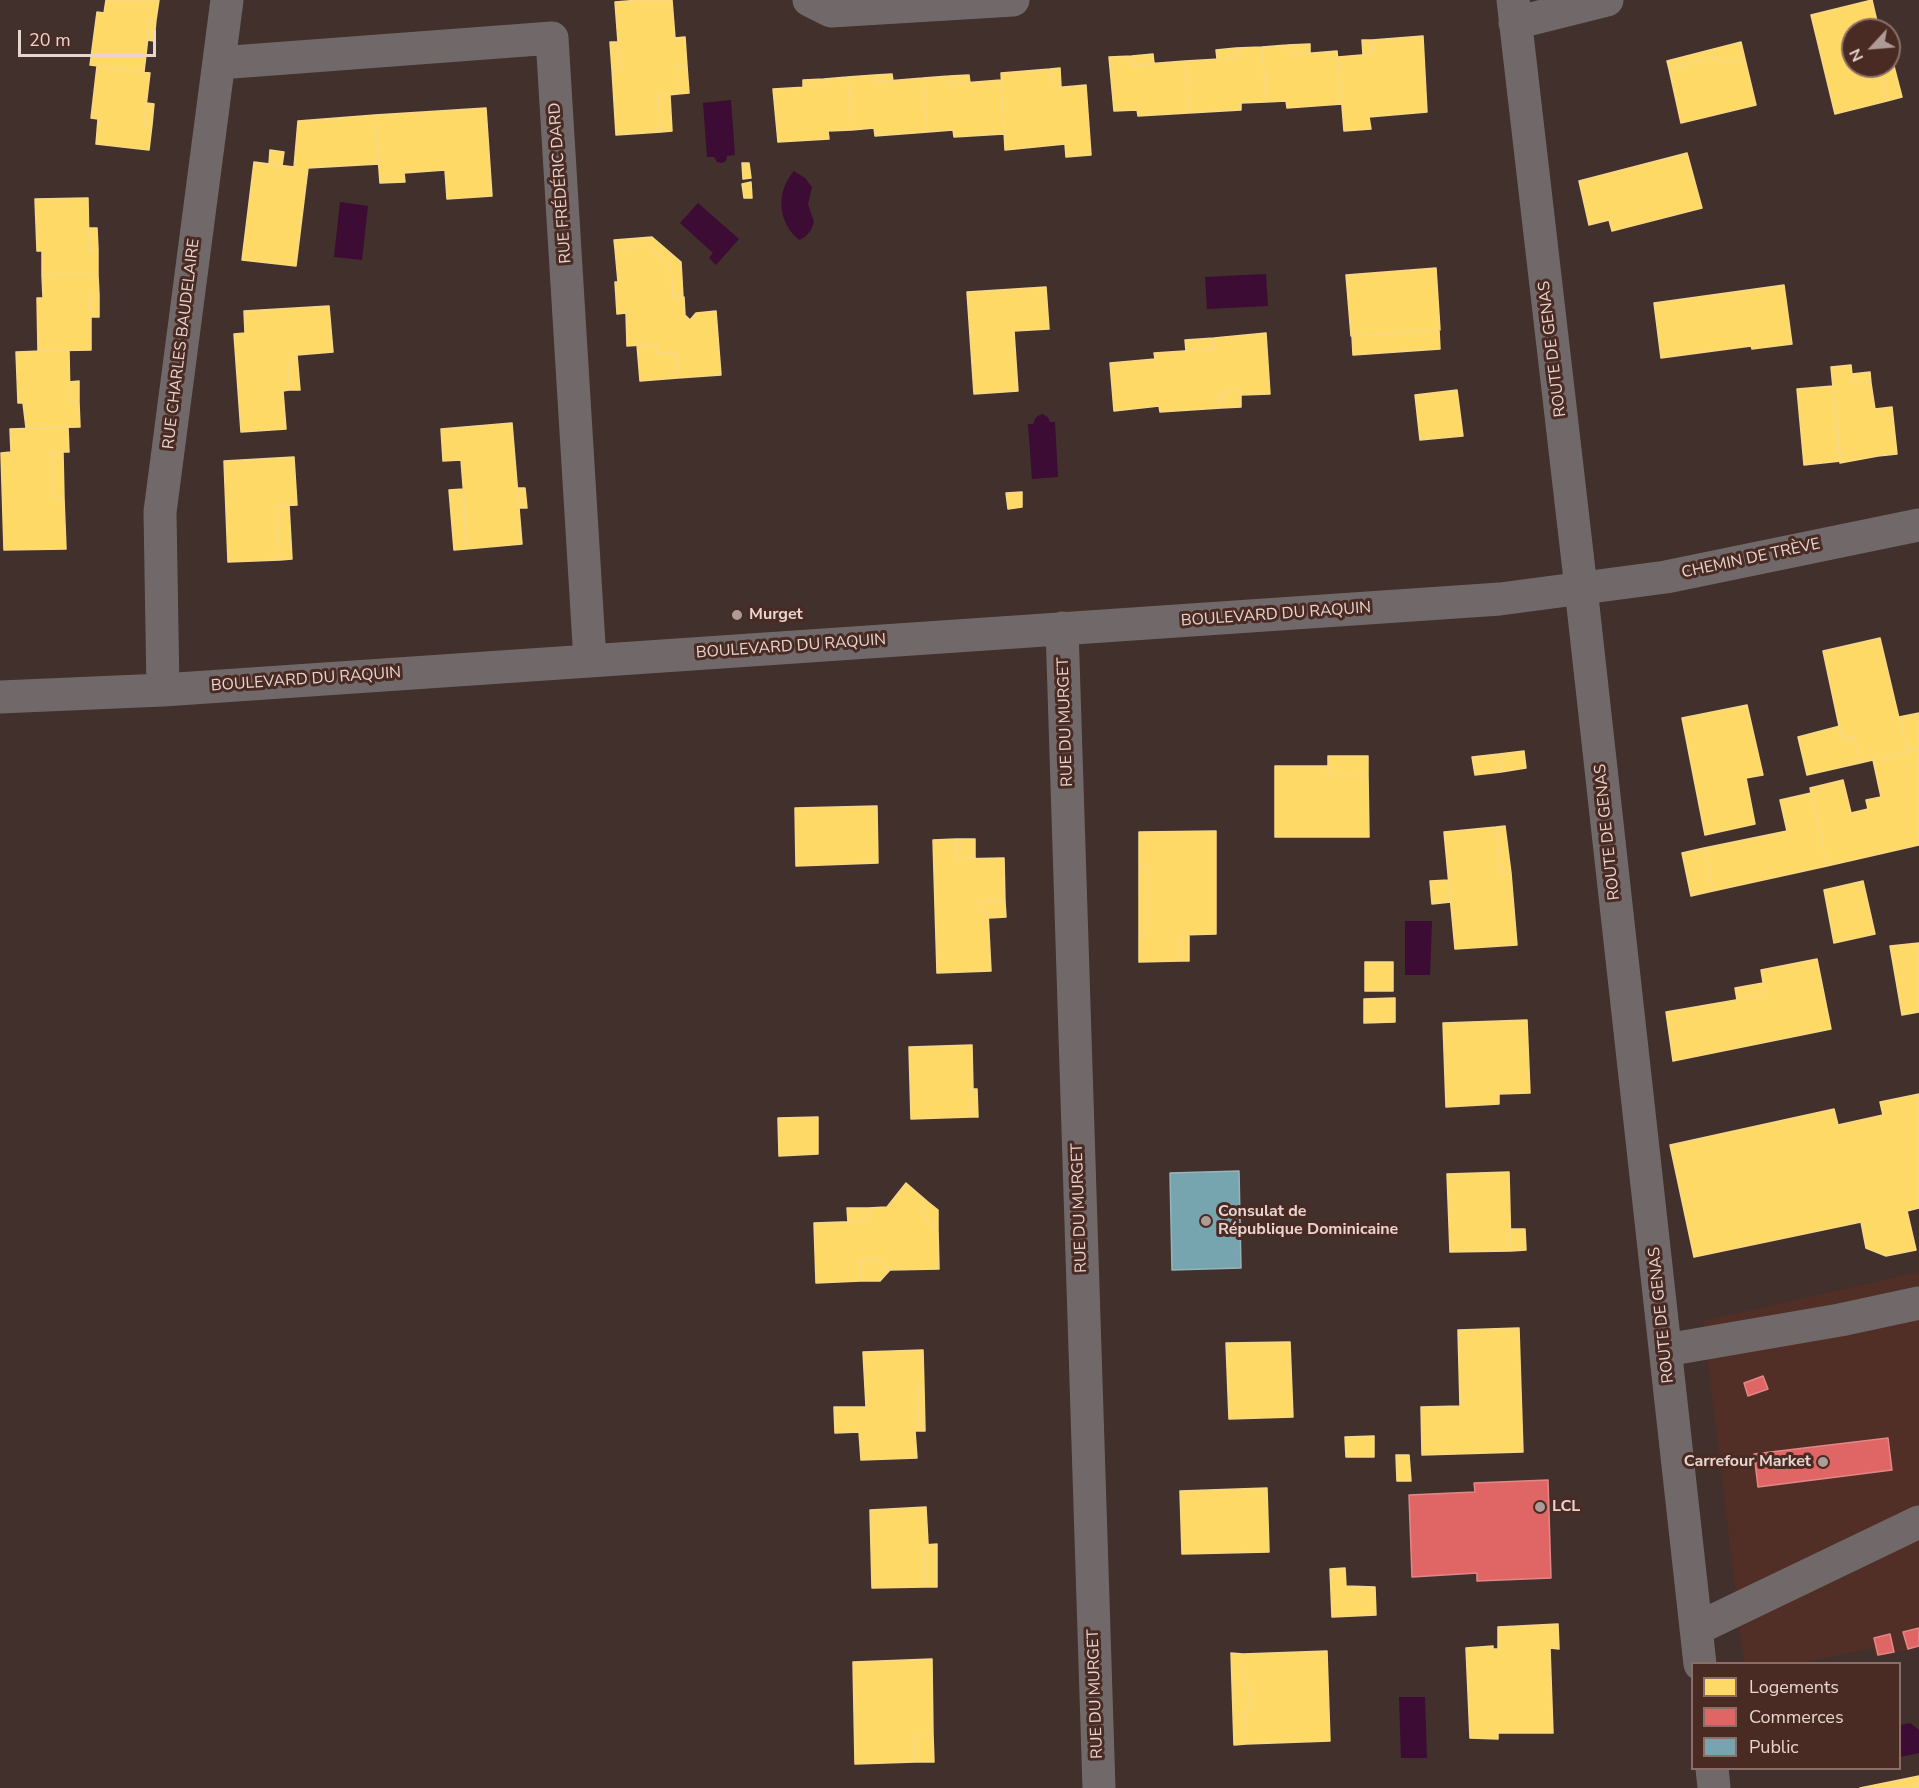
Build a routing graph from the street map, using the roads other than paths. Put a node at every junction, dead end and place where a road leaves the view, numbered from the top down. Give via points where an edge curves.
1 (227, 0) edge
2 (809, 0) edge
3 (1013, 0) edge
4 (1606, 0) edge
5 (1514, 12) edge
6 (219, 63) junction
7 (1919, 525) edge
8 (1581, 588) junction
9 (1062, 628) junction
10 (590, 662) junction
11 (163, 690) junction
12 (0, 697) edge
13 (1919, 1303) edge
14 (1666, 1350) junction
15 (1919, 1522) edge
16 (1696, 1629) junction
17 (1700, 1662) edge
18 (1712, 1770) edge
19 (1099, 1788) edge
20 (1714, 1788) edge

1 - 6 street, RUE CHARLES BAUDELAIRE
2 - 3 street via 831,11
4 - 5 street
5 - 8 street, ROUTE DE GENAS
6 - 10 street, RUE FRÉDÉRIC DARD via 552,38
6 - 11 street, RUE CHARLES BAUDELAIRE via 160,512
7 - 8 street, CHEMIN DE TRÈVE via 1666,577
8 - 9 street, BOULEVARD DU RAQUIN via 1500,599
8 - 14 street, ROUTE DE GENAS
9 - 10 street, BOULEVARD DU RAQUIN
9 - 19 street, RUE DU MURGET
10 - 11 street, BOULEVARD DU RAQUIN
11 - 12 street, BOULEVARD DU RAQUIN
13 - 14 street
14 - 16 street, ROUTE DE GENAS
15 - 16 street
16 - 17 street, ROUTE DE GENAS
18 - 20 street

